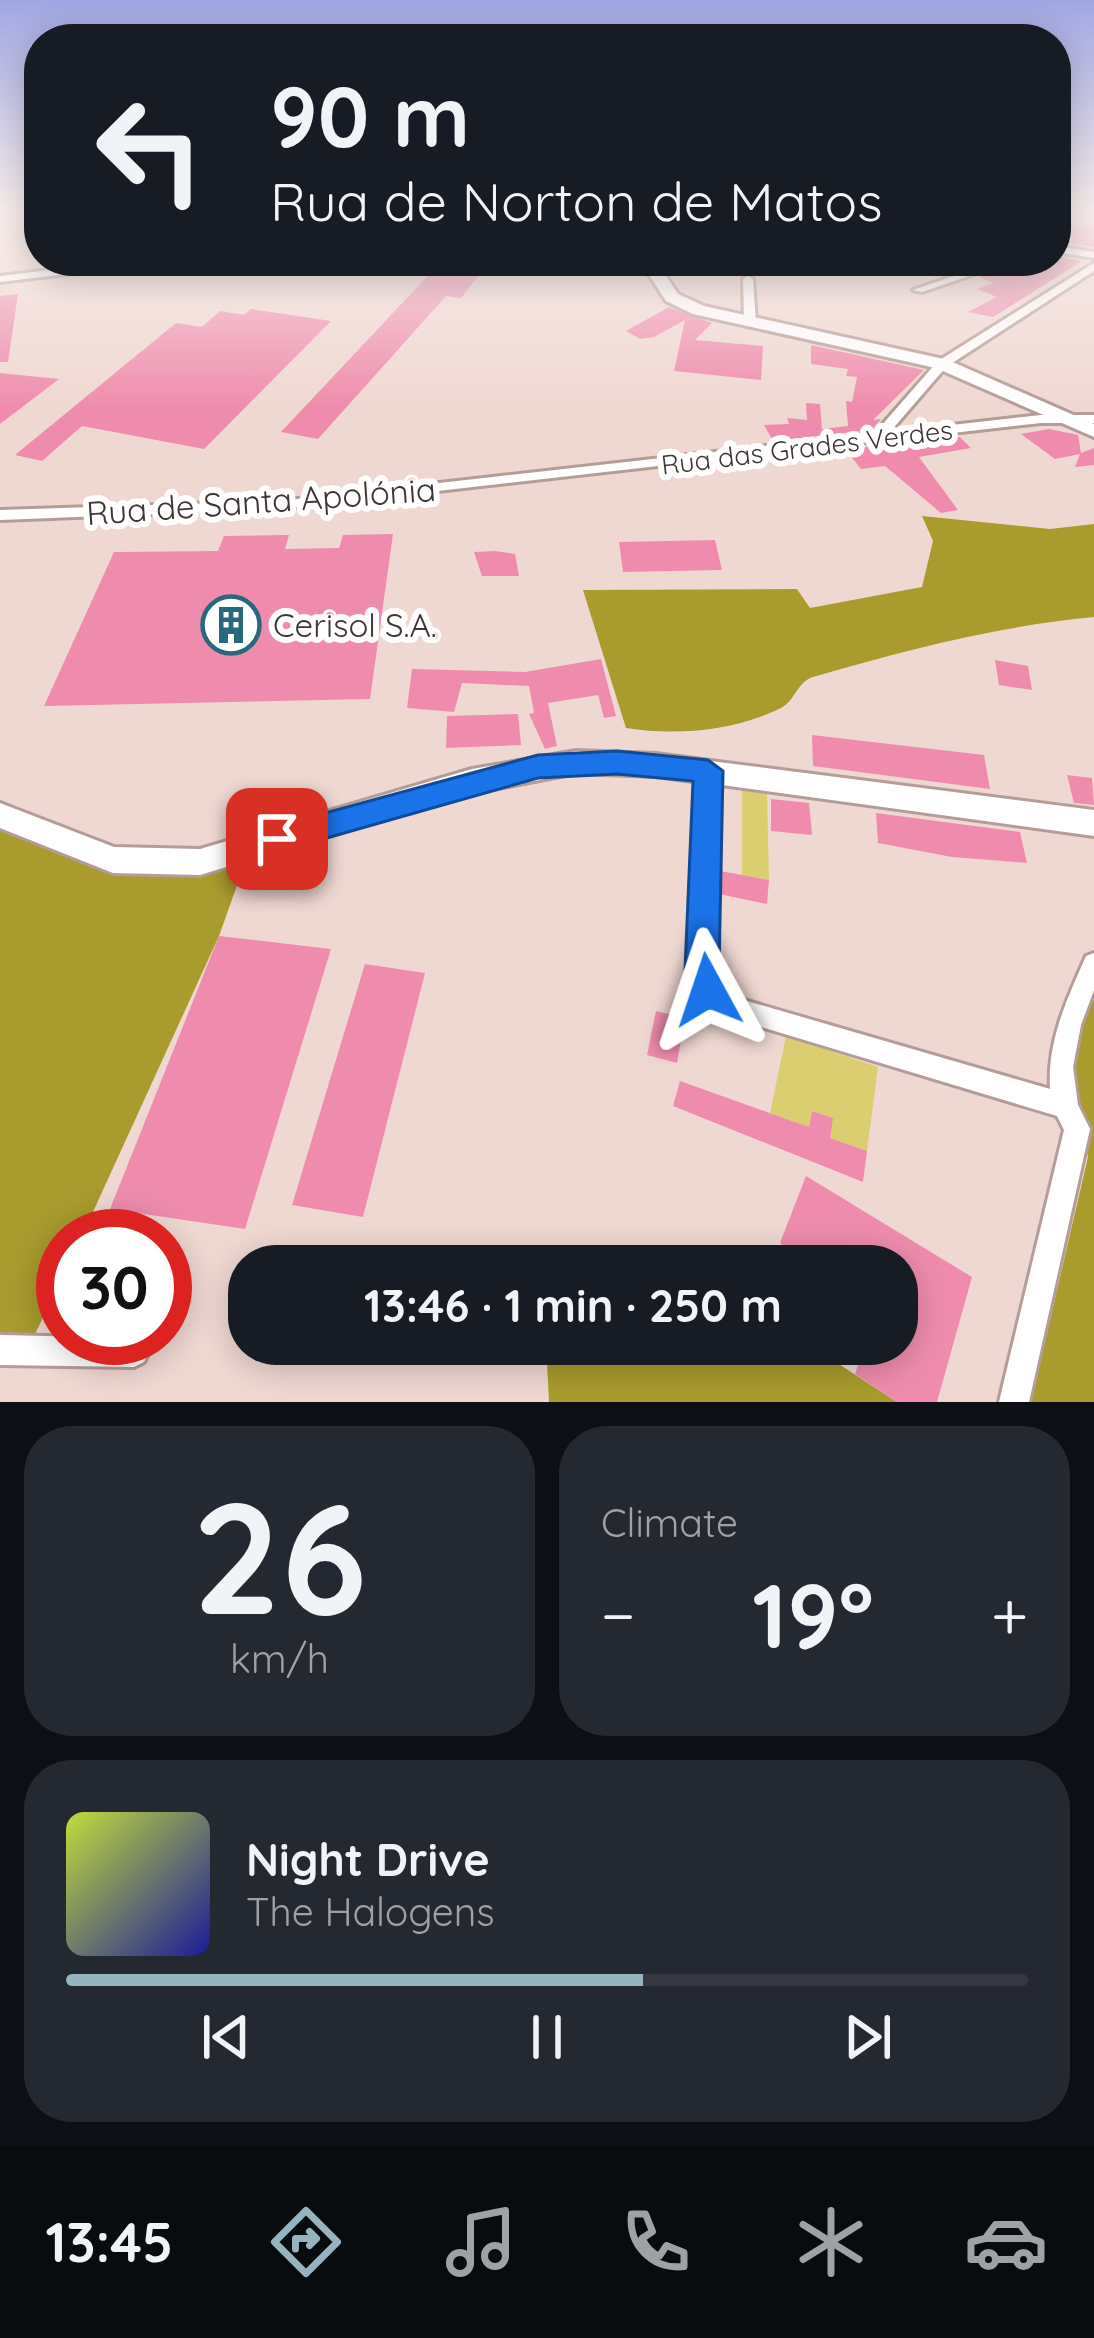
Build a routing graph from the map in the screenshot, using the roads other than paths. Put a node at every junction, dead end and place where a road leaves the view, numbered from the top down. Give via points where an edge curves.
1 (1079, 275) edge
2 (657, 276) edge
3 (961, 276) edge
4 (748, 279) dead end
5 (918, 290) dead end
6 (751, 323) junction
7 (942, 364) junction
8 (1094, 419) edge
9 (1068, 420) junction
10 (1094, 431) edge
11 (875, 441) junction
12 (521, 481) joint
13 (0, 515) edge
14 (708, 771) junction
15 (0, 815) edge
16 (1094, 823) edge
17 (1094, 963) edge
18 (1061, 1105) junction
19 (0, 1350) edge
20 (36, 1351) edge
21 (1014, 1402) edge

1 - 7 street
2 - 6 street via 682,304
3 - 5 street
4 - 6 street
6 - 7 street
7 - 9 street
7 - 11 street
8 - 9 street, Rua das Grades Verdes
9 - 10 street
9 - 11 street, Rua das Grades Verdes
11 - 12 street, Rua das Grades Verdes
12 - 13 street, Rua de Santa Apolónia via 280,505
14 - 15 street via 538,767 200,862 157,865 85,854
14 - 16 street
14 - 18 street via 702,970 723,1005
17 - 18 street via 1063,1047
18 - 21 street via 1077,1129
19 - 20 street

